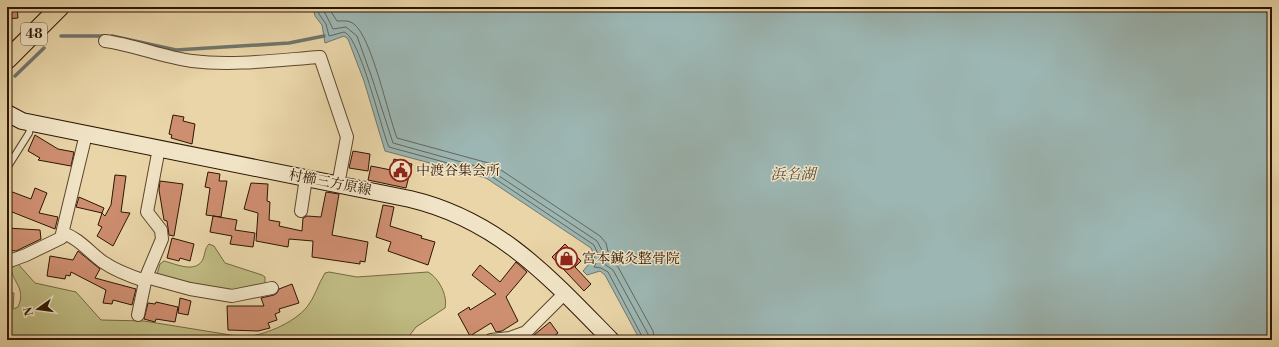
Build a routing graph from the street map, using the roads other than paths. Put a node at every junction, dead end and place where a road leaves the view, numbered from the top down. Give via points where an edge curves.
1 (60, 7) edge
2 (105, 41) dead end
3 (7, 60) edge
4 (7, 113) edge
5 (31, 123) junction
6 (86, 134) junction
7 (159, 148) junction
8 (7, 168) edge
9 (306, 178) junction
10 (338, 185) junction
11 (301, 211) dead end
12 (63, 233) junction
13 (7, 262) edge
14 (145, 279) junction
15 (272, 288) dead end
16 (566, 293) junction
17 (138, 315) dead end
18 (491, 340) edge
19 (611, 340) edge

1 - 3 main road, 48
2 - 10 street via 191,61 236,57 320,57 347,137
4 - 5 main road, 村櫛三方原線
5 - 6 main road, 村櫛三方原線
5 - 8 lane via 29,133
6 - 7 main road, 村櫛三方原線
6 - 12 street
7 - 9 main road, 村櫛三方原線
7 - 14 street via 147,212 161,230 162,239
9 - 10 main road, 村櫛三方原線
9 - 11 street
10 - 16 main road, 村櫛三方原線 via 430,204 466,219 517,250
12 - 13 street via 57,240
12 - 14 street via 85,246 114,269
14 - 15 street via 232,296
14 - 17 street
16 - 18 street via 526,332 510,338
16 - 19 main road, 村櫛三方原線

